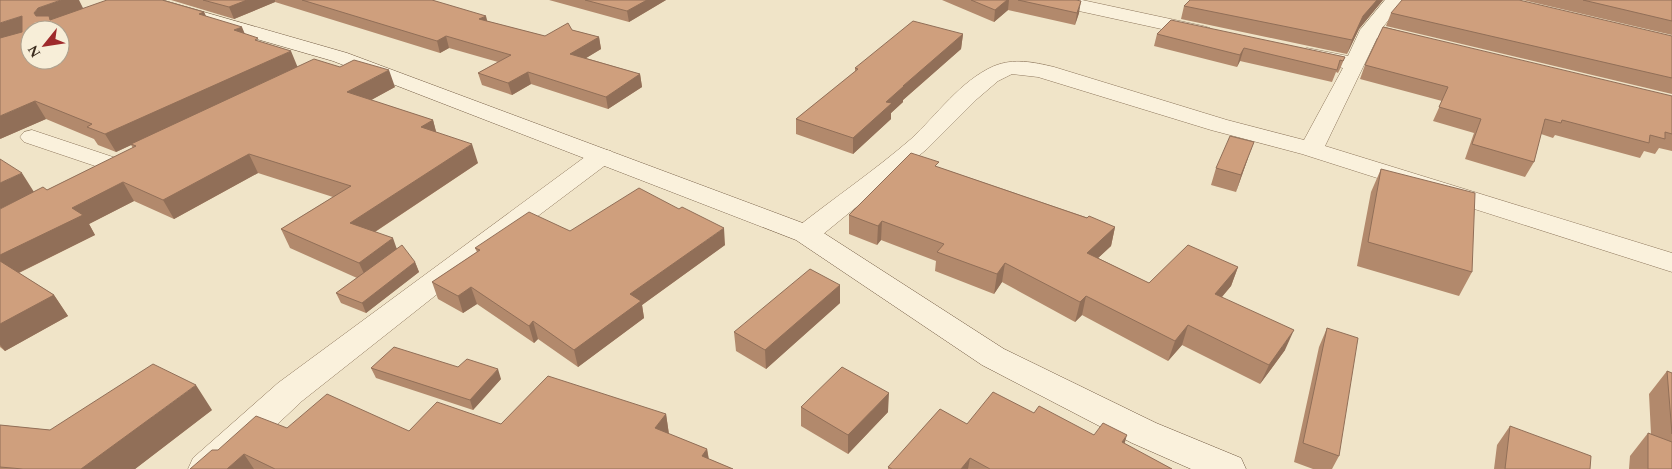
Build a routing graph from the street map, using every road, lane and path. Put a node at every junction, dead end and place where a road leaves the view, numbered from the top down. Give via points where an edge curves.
1 (1056, 0) edge
2 (1395, 0) edge
3 (134, 1) edge
4 (1370, 30) junction
5 (1218, 35) edge
6 (1436, 46) edge
7 (1287, 50) edge
8 (340, 57) junction
9 (1355, 64) junction
10 (314, 69) edge
11 (32, 137) dead end
12 (1311, 150) junction
13 (602, 156) junction
14 (87, 178) edge
15 (806, 234) junction
16 (1672, 262) edge
17 (206, 469) edge
18 (1228, 469) edge

1 - 5 street
2 - 4 street
3 - 8 street
4 - 6 street
4 - 9 street
7 - 9 street
8 - 10 street
8 - 13 street
9 - 12 street
11 - 14 street via 122,161
12 - 15 street via 1046,72 1013,68 991,77 919,143
12 - 16 street
13 - 15 street
13 - 17 street via 290,392
15 - 18 street via 993,357 1144,433

